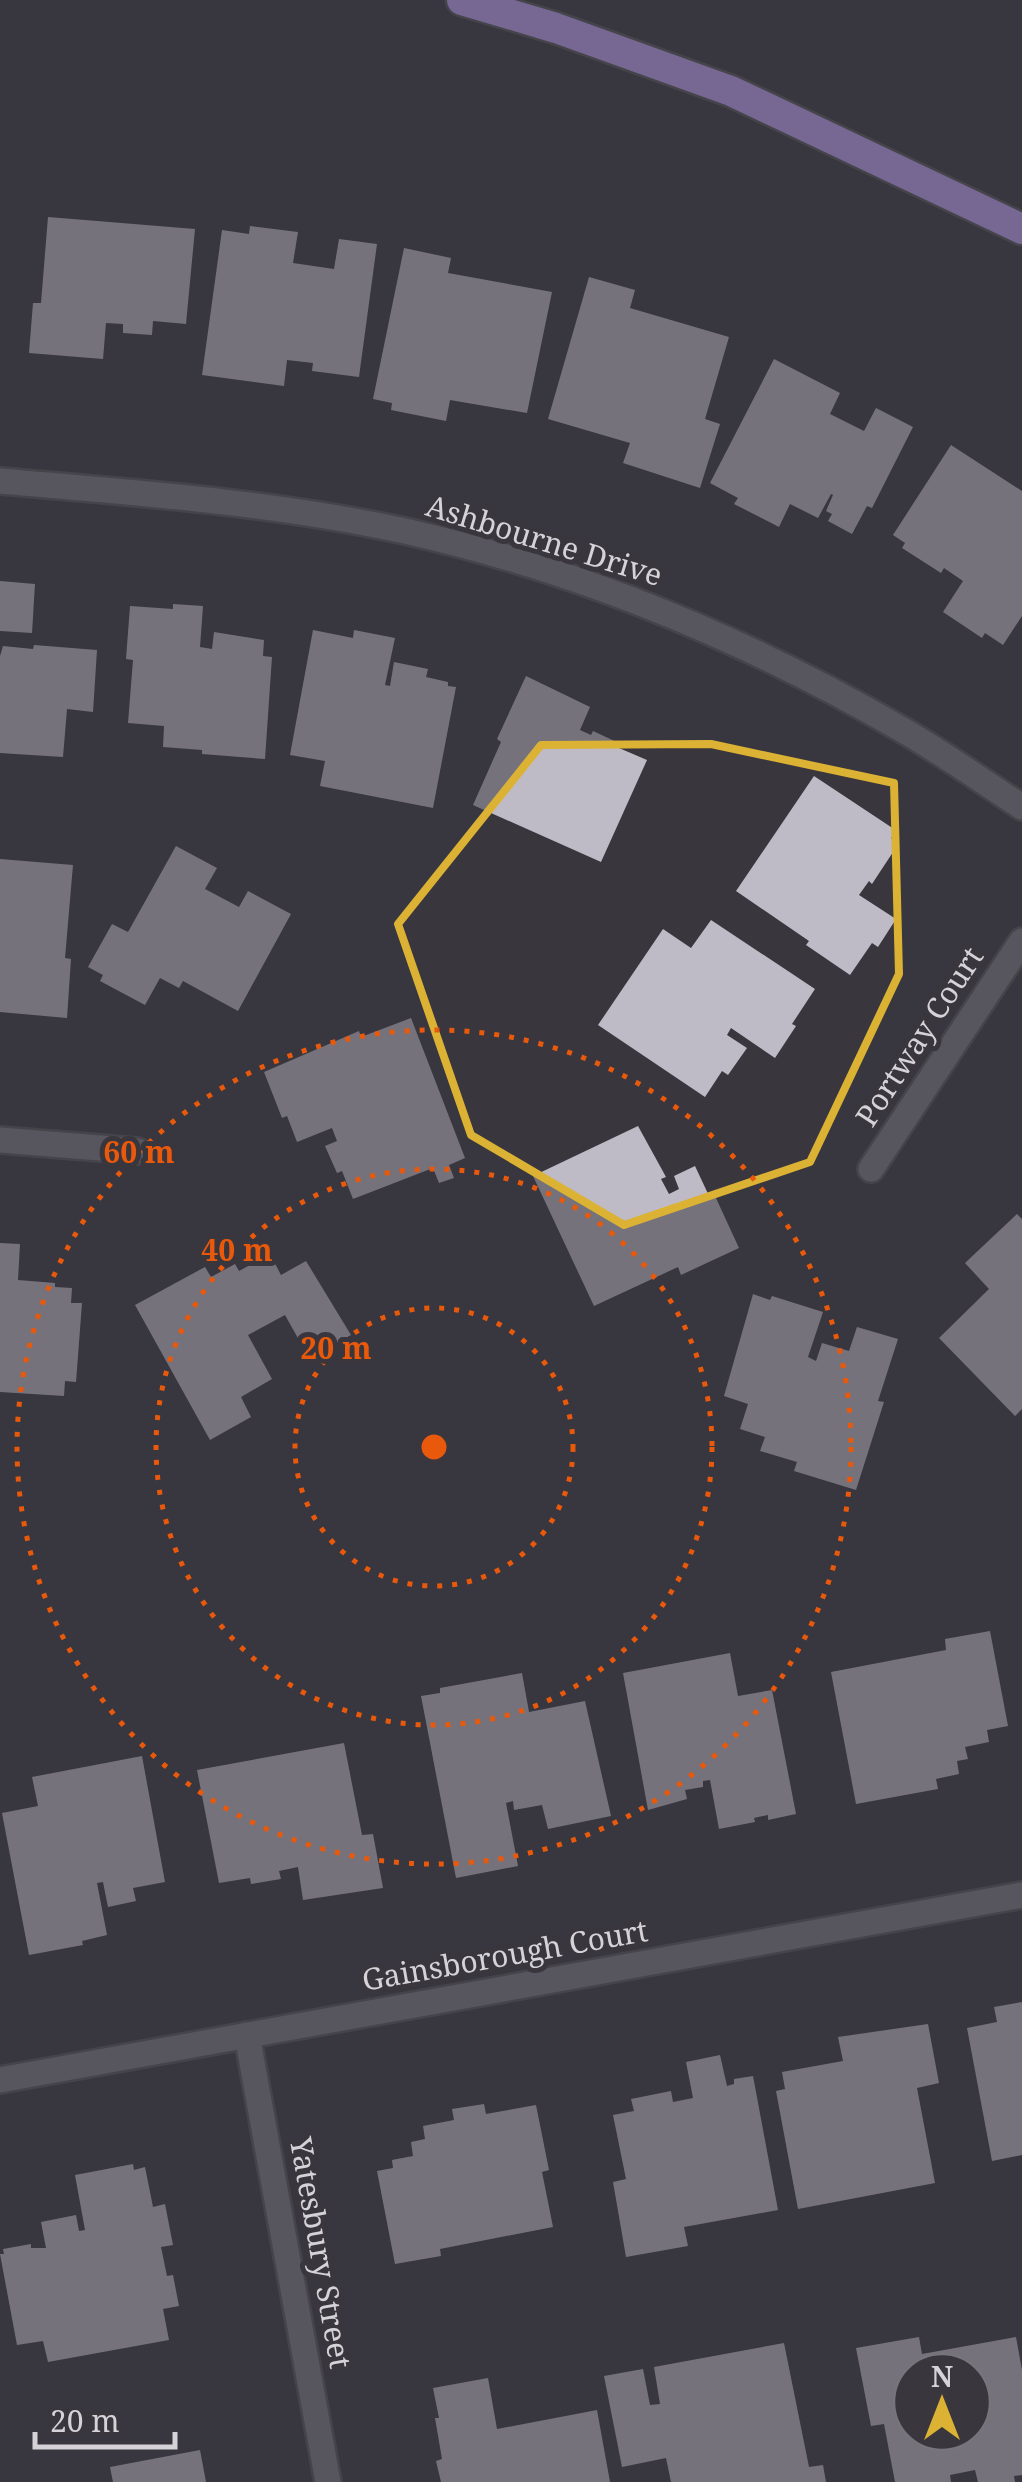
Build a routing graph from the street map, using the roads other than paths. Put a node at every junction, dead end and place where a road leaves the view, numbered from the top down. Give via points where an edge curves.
1 (462, 0) edge
2 (1022, 229) edge
3 (0, 481) edge
4 (1022, 807) edge
5 (1022, 941) edge
6 (0, 1140) edge
7 (137, 1151) dead end
8 (871, 1170) dead end
9 (1022, 1895) edge
10 (247, 2036) junction
11 (0, 2080) edge
12 (328, 2482) edge

1 - 2 highway via 731,91
3 - 4 street, Ashbourne Drive via 258,505 406,532 550,571 772,659 904,730
5 - 8 street, Portway Court
6 - 7 street
9 - 10 street, Gainsborough Court
10 - 11 street, Gainsborough Court
10 - 12 street, Yatesbury Street

